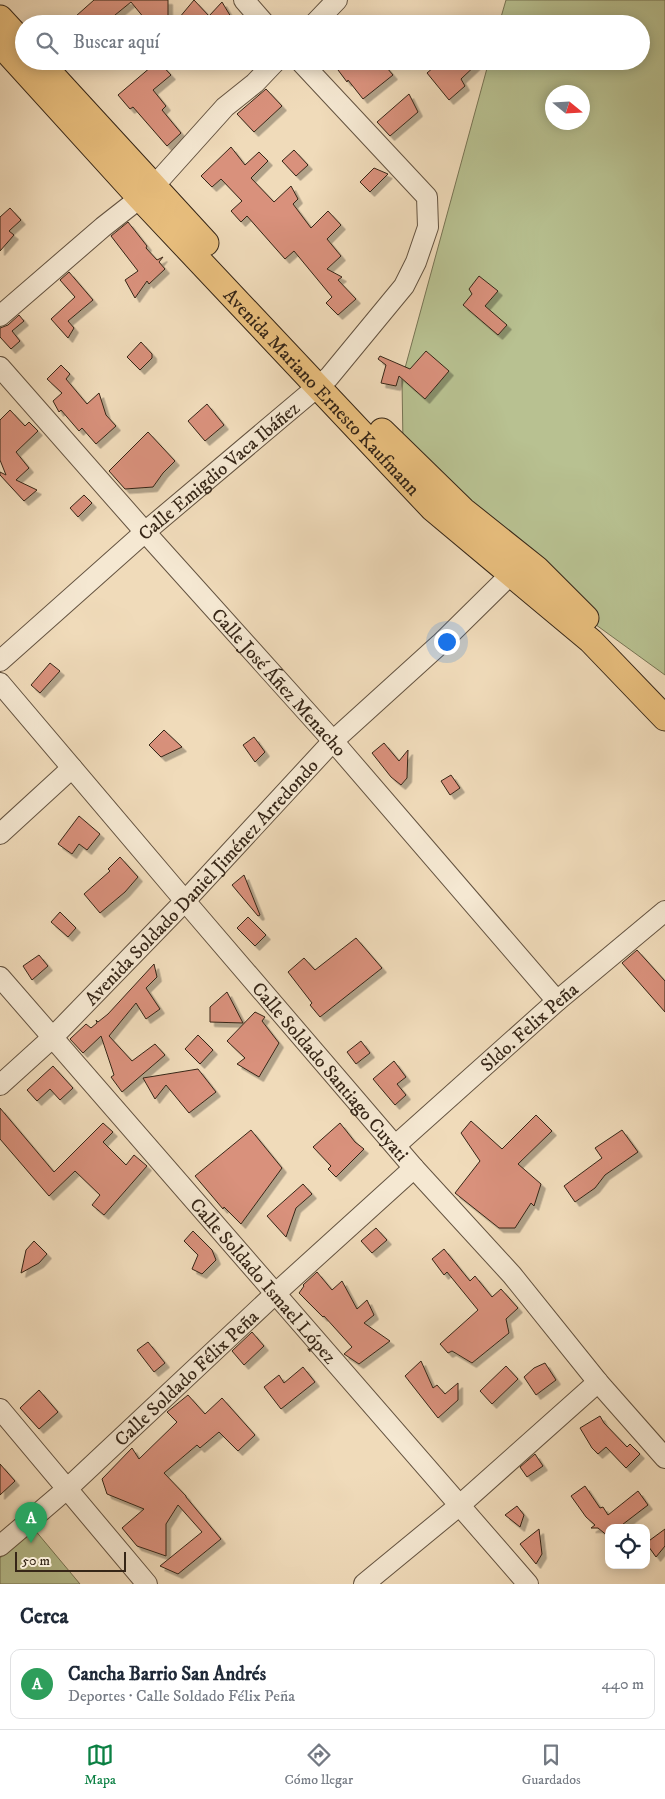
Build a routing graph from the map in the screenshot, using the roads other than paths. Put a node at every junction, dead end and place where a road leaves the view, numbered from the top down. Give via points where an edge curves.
1 (244, 0) edge
2 (338, 0) edge
3 (257, 15) edge
4 (323, 15) edge
5 (0, 18) edge
6 (15, 34) edge
7 (0, 44) edge
8 (15, 59) edge
9 (26, 70) edge
10 (46, 70) edge
11 (267, 70) edge
12 (308, 70) edge
13 (147, 192) junction
14 (0, 316) edge
15 (0, 367) edge
16 (323, 381) junction
17 (144, 532) junction
18 (511, 574) junction
19 (0, 661) edge
20 (0, 683) edge
21 (665, 694) edge
22 (665, 718) edge
23 (333, 741) junction
24 (72, 768) junction
25 (0, 834) edge
26 (185, 901) junction
27 (665, 911) edge
28 (0, 977) edge
29 (557, 1001) junction
30 (52, 1038) junction
31 (0, 1085) edge
32 (396, 1145) junction
33 (414, 1168) junction
34 (276, 1293) junction
35 (598, 1382) junction
36 (0, 1409) edge
37 (665, 1458) edge
38 (68, 1488) junction
39 (460, 1505) junction
40 (0, 1546) edge
41 (147, 1584) edge
42 (364, 1584) edge
43 (528, 1584) edge

1 - 3 street
2 - 4 street
5 - 6 main road
7 - 8 main road, Avenida Mariano Ernesto Kaufmann
9 - 13 main road, Avenida Mariano Ernesto Kaufmann
10 - 13 main road, Avenida Mariano Ernesto Kaufmann
11 - 13 street via 225,108
12 - 16 street, Calle Emigdio Vaca Ibáñez via 427,197 428,227 404,286
13 - 14 street
13 - 16 main road, Avenida Mariano Ernesto Kaufmann
15 - 17 street, Calle José Áñez Menacho
16 - 17 street, Calle Emigdio Vaca Ibáñez
16 - 18 main road, Avenida Mariano Ernesto Kaufmann via 433,509
16 - 21 main road, Avenida Mariano Ernesto Kaufmann via 463,510 536,569
17 - 19 street, Calle Emigdio Vaca Ibáñez
17 - 23 street, Calle José Áñez Menacho
18 - 22 main road, Avenida Mariano Ernesto Kaufmann via 591,640
18 - 23 street, Avenida Soldado Daniel Jiménez Arredondo
20 - 24 street, Calle Soldado Santiago Cuyati
23 - 26 street, Avenida Soldado Daniel Jiménez Arredondo
23 - 29 street, Calle José Áñez Menacho
24 - 25 street
24 - 26 street, Calle Soldado Santiago Cuyati
26 - 30 street, Avenida Soldado Daniel Jiménez Arredondo
26 - 32 street, Calle Soldado Santiago Cuyati
27 - 29 street, Sldo. Felix Peña
28 - 30 street, Calle Soldado Ismael López
29 - 32 street, Sldo. Felix Peña
30 - 31 street, Avenida Soldado Daniel Jiménez Arredondo
30 - 34 street, Calle Soldado Ismael López
32 - 33 street, Calle Soldado Santiago Cuyati
33 - 34 street, Calle Soldado Félix Peña
33 - 35 street, Calle Soldado Santiago Cuyati via 512,1275
34 - 38 street, Calle Soldado Félix Peña
34 - 39 street, Calle Soldado Ismael López
35 - 37 street, Calle Soldado Santiago Cuyati
35 - 39 street
36 - 38 street
38 - 40 street, Calle Soldado Félix Peña
38 - 41 street
39 - 42 street
39 - 43 street, Calle Soldado Ismael López

